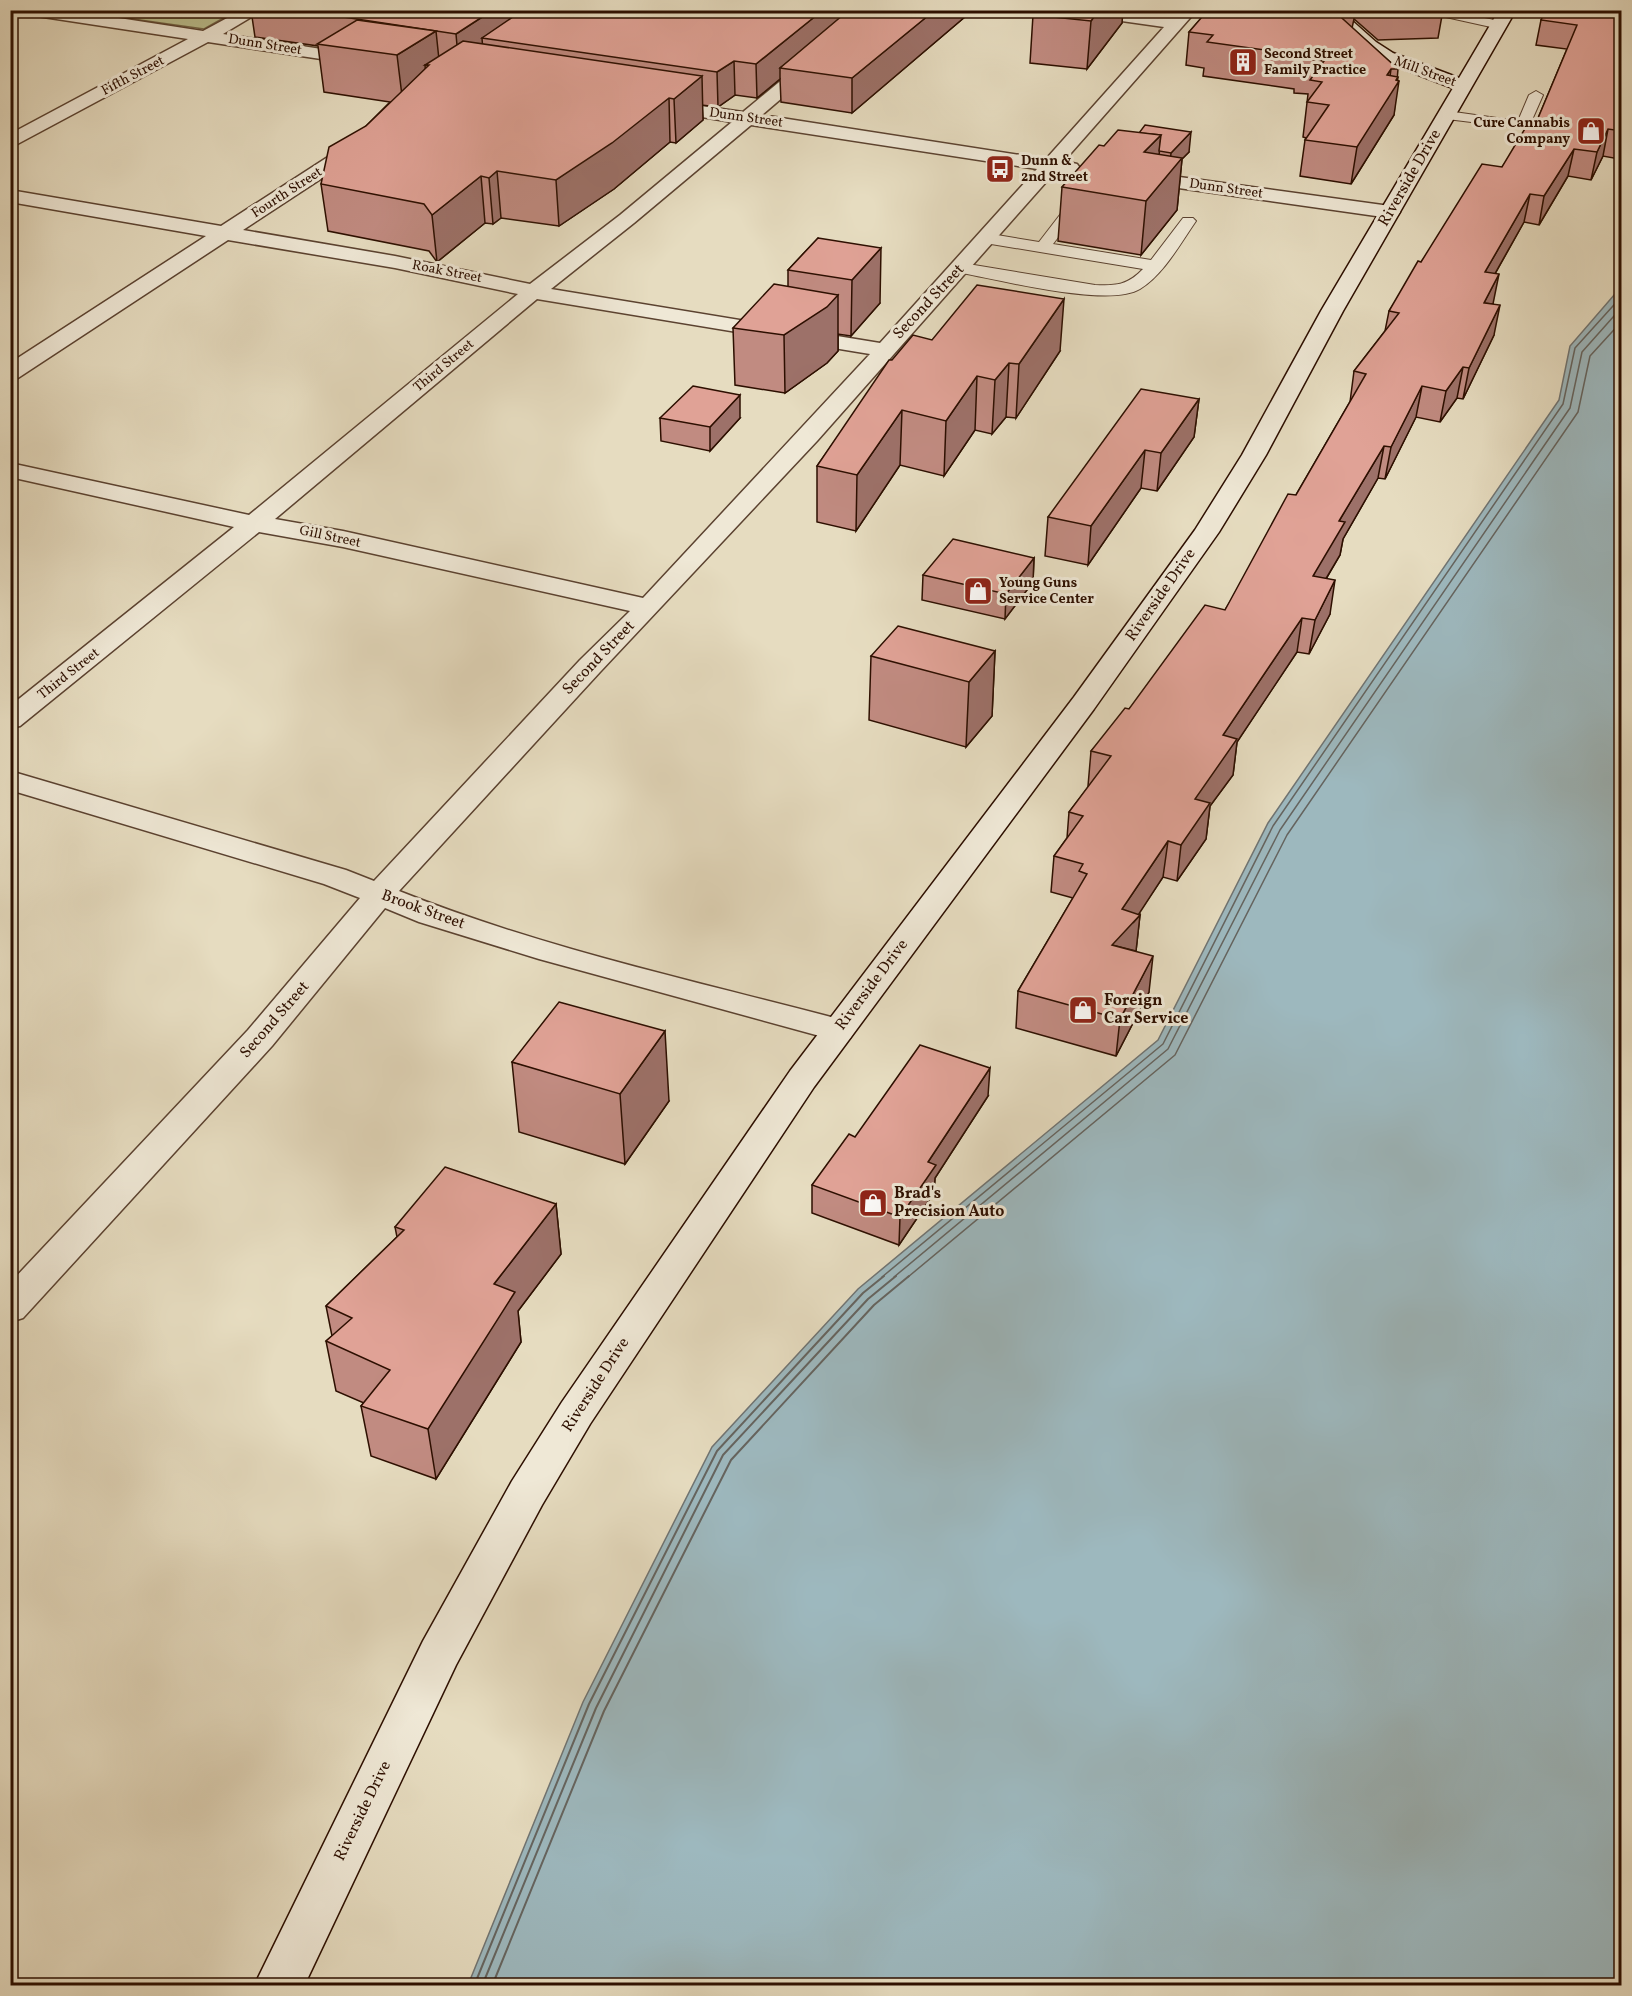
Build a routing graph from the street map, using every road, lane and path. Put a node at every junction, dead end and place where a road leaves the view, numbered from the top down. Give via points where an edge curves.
1 (30, 10) edge
2 (255, 10) edge
3 (877, 10) edge
4 (1079, 10) edge
5 (1330, 10) edge
6 (1420, 10) edge
7 (1504, 14) edge
8 (1184, 17) edge
9 (208, 36) junction
10 (382, 63) edge
11 (1464, 86) junction
12 (1536, 95) dead end
13 (641, 102) edge
14 (1447, 115) junction
15 (748, 118) junction
16 (375, 135) edge
17 (10, 142) edge
18 (1053, 165) junction
19 (1088, 170) edge
20 (1122, 175) edge
21 (1084, 193) edge
22 (10, 196) edge
23 (1390, 212) junction
24 (1188, 221) dead end
25 (225, 233) junction
26 (985, 238) junction
27 (1043, 248) junction
28 (1155, 266) junction
29 (962, 268) junction
30 (533, 292) junction
31 (883, 350) junction
32 (10, 374) edge
33 (10, 470) edge
34 (255, 522) junction
35 (649, 608) junction
36 (10, 720) edge
37 (10, 780) edge
38 (379, 894) junction
39 (838, 1030) junction
40 (10, 1308) edge
41 (278, 1986) edge

1 - 9 street, Dunn Street
2 - 9 street, Fifth Street
3 - 15 street, Third Street
4 - 8 street
5 - 11 street, Mill Street via 1387,57
6 - 7 lane
7 - 11 street, Riverside Drive
8 - 18 street, Second Street
9 - 10 street, Dunn Street
9 - 17 street, Fifth Street
11 - 14 street, Riverside Drive
12 - 14 lane via 1523,126
13 - 15 street, Dunn Street
14 - 23 street, Riverside Drive
15 - 18 street, Dunn Street
15 - 30 street, Third Street
16 - 25 street, Fourth Street
18 - 19 street, Dunn Street
18 - 26 street, Second Street
20 - 23 street, Dunn Street
21 - 27 lane
22 - 25 street, Roak Street
23 - 39 street, Riverside Drive via 1254,455 1206,532 1084,703
24 - 28 lane
25 - 30 street, Roak Street via 395,262
25 - 32 street, Fourth Street
26 - 27 lane
26 - 29 street, Second Street
27 - 28 lane
28 - 29 lane via 1128,289 1103,290
29 - 31 street, Second Street
30 - 31 street, Roak Street
30 - 34 street, Third Street
31 - 35 street, Second Street
33 - 34 street, Gill Street
34 - 35 street, Gill Street
34 - 36 street, Third Street
35 - 38 street, Second Street via 590,666
37 - 38 street, Brook Street via 335,877
38 - 39 street, Brook Street via 430,915 550,952
38 - 40 street, Second Street via 260,1038
39 - 41 street, Riverside Drive via 576,1413 527,1493 439,1654

